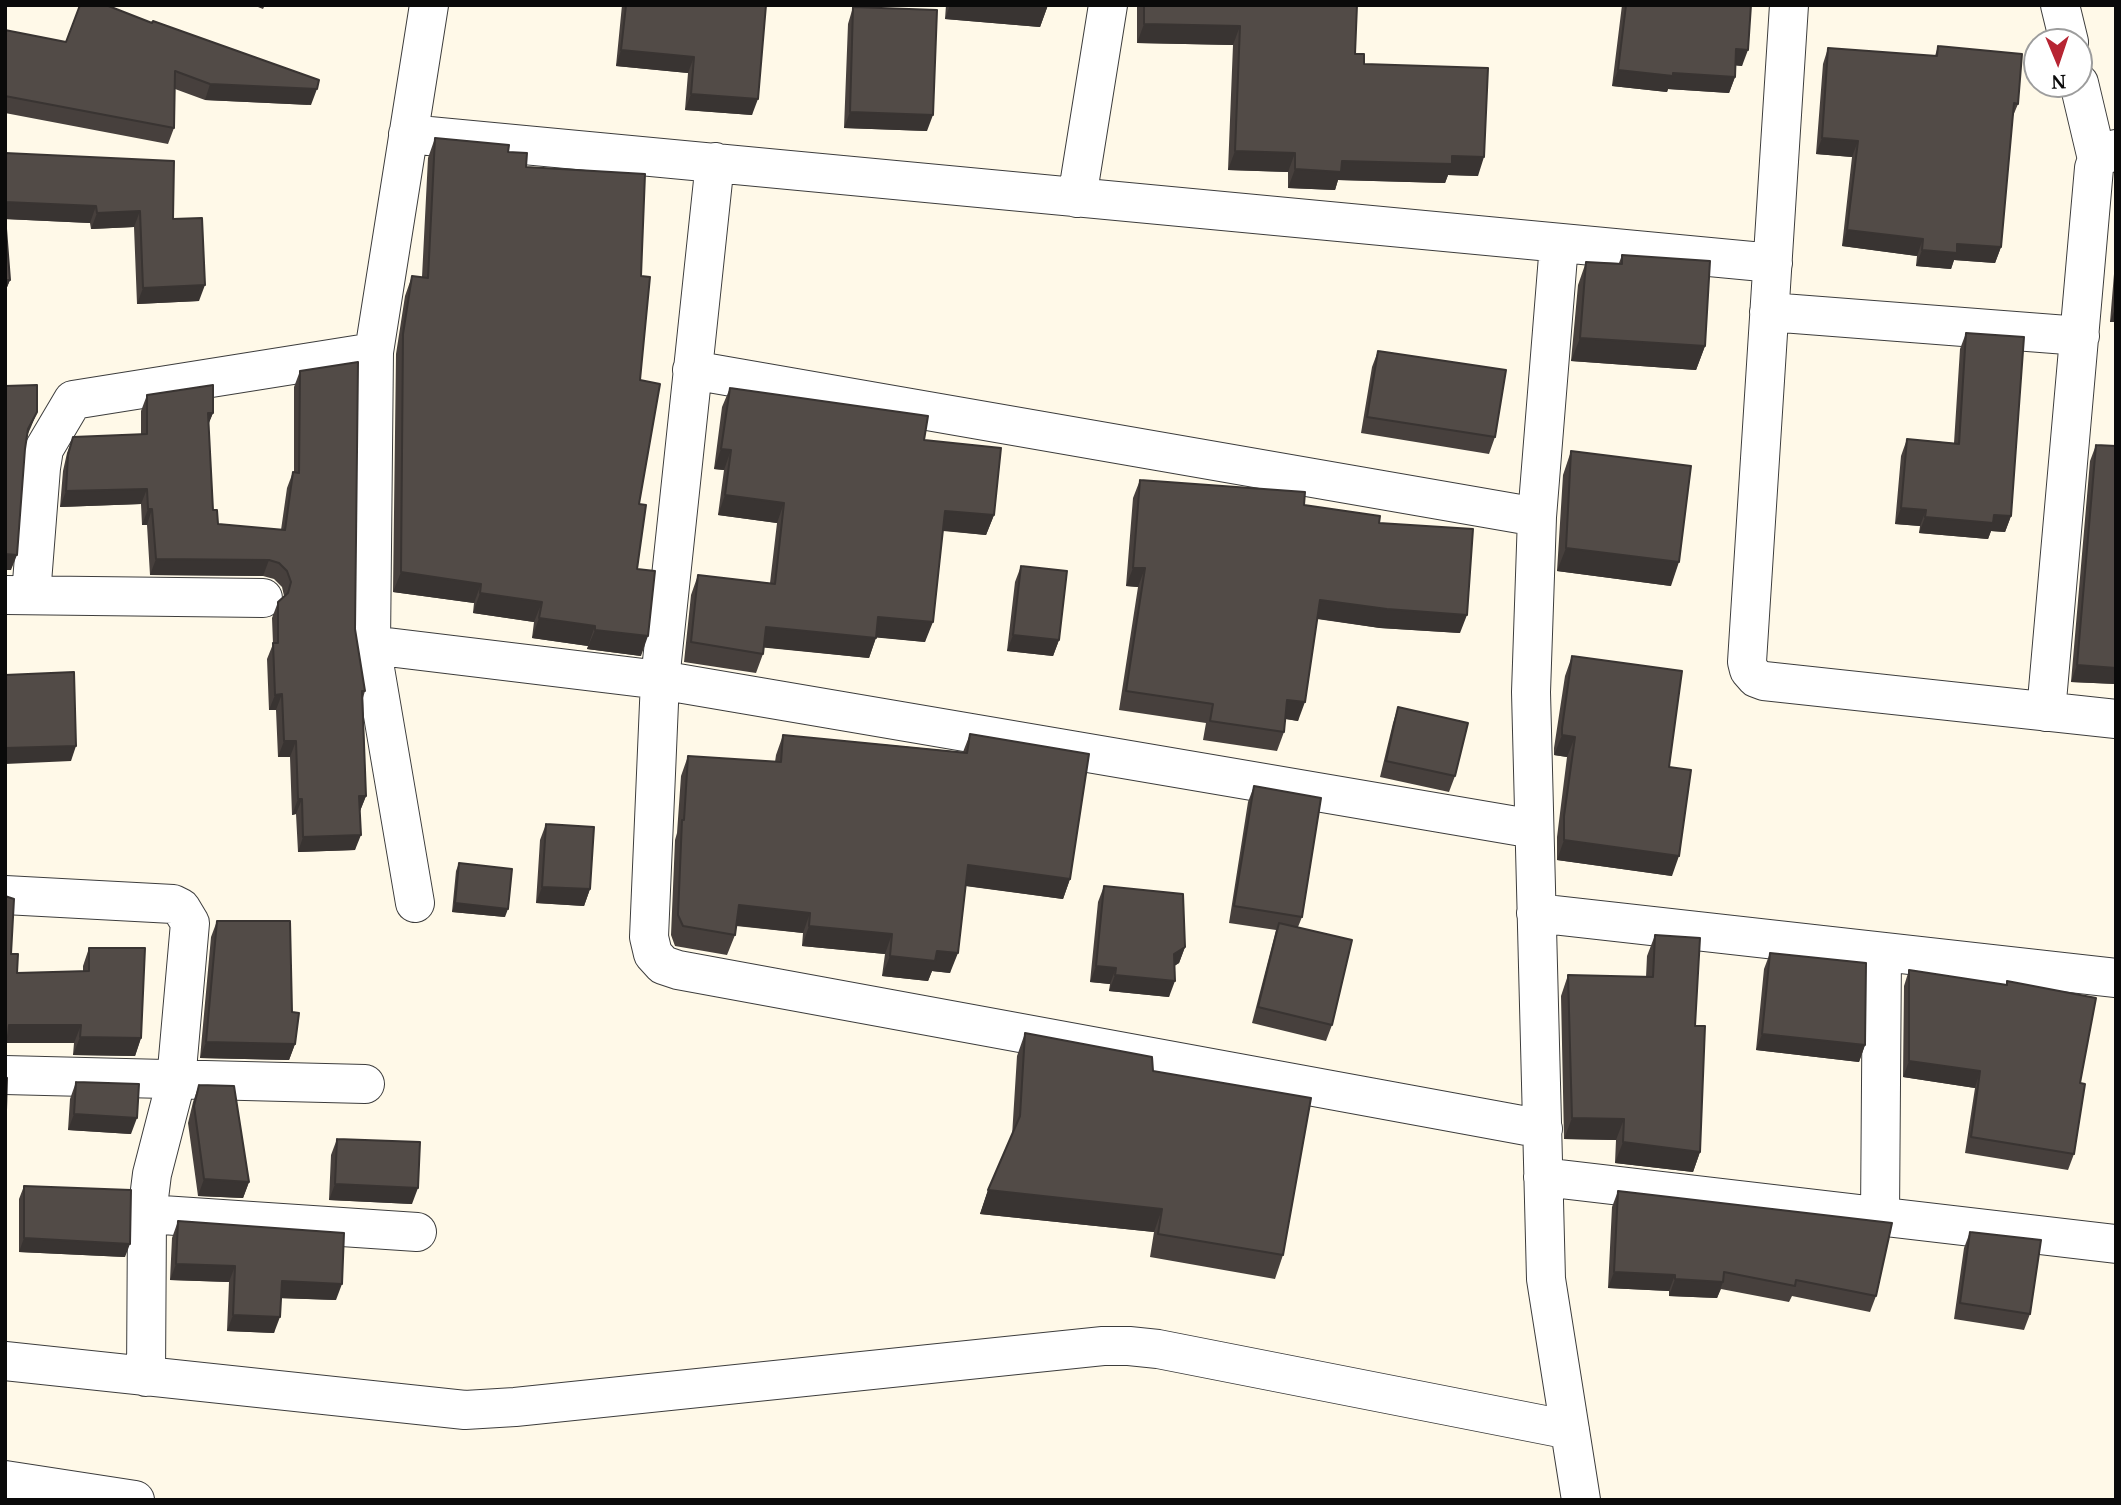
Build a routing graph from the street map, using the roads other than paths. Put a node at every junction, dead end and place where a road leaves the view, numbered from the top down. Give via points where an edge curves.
1 (429, 5) edge
2 (1108, 5) edge
3 (1789, 5) edge
4 (2085, 98) edge
5 (408, 134) junction
6 (2107, 154) edge
7 (715, 162) junction
8 (1077, 198) junction
9 (1559, 244) junction
10 (1773, 263) junction
11 (1769, 312) junction
12 (2080, 336) junction
13 (374, 352) junction
14 (692, 370) junction
15 (1537, 517) junction
16 (18, 595) edge
17 (263, 598) dead end
18 (371, 645) junction
19 (660, 680) junction
20 (2046, 712) junction
21 (2116, 719) edge
22 (1534, 829) junction
23 (5, 895) edge
24 (415, 903) dead end
25 (1536, 912) junction
26 (1882, 952) junction
27 (2116, 978) edge
28 (5, 1075) edge
29 (176, 1081) junction
30 (365, 1084) dead end
31 (1542, 1129) junction
32 (1544, 1177) junction
33 (147, 1214) junction
34 (1880, 1216) junction
35 (417, 1232) dead end
36 (2116, 1244) edge
37 (5, 1361) edge
38 (146, 1377) junction
39 (1570, 1430) junction
40 (5, 1480) edge
41 (135, 1500) edge
42 (1581, 1500) edge

1 - 5 street
2 - 8 street
3 - 10 street
4 - 6 street
5 - 7 street
5 - 13 street
6 - 12 street via 2094,168
7 - 8 street
7 - 14 street
8 - 9 street
9 - 10 street
9 - 15 street
10 - 11 street
11 - 12 street
11 - 20 street via 1749,670 1764,681
12 - 20 street
13 - 16 street via 73,400 44,449
13 - 18 street
14 - 15 street
14 - 19 street
15 - 22 street via 1531,692
16 - 17 street
18 - 19 street
18 - 24 street
19 - 22 street
19 - 31 street via 649,937 653,954 663,965
20 - 21 street
22 - 25 street
23 - 29 street via 181,908 190,923
25 - 26 street
25 - 31 street
26 - 27 street
26 - 34 street
28 - 29 street
29 - 30 street
29 - 33 street via 152,1174
31 - 32 street
32 - 34 street
32 - 39 street via 1546,1279
33 - 35 street
33 - 38 street
34 - 36 street
37 - 38 street
38 - 39 street via 465,1410 1103,1346 1158,1349
39 - 42 street
40 - 41 street

